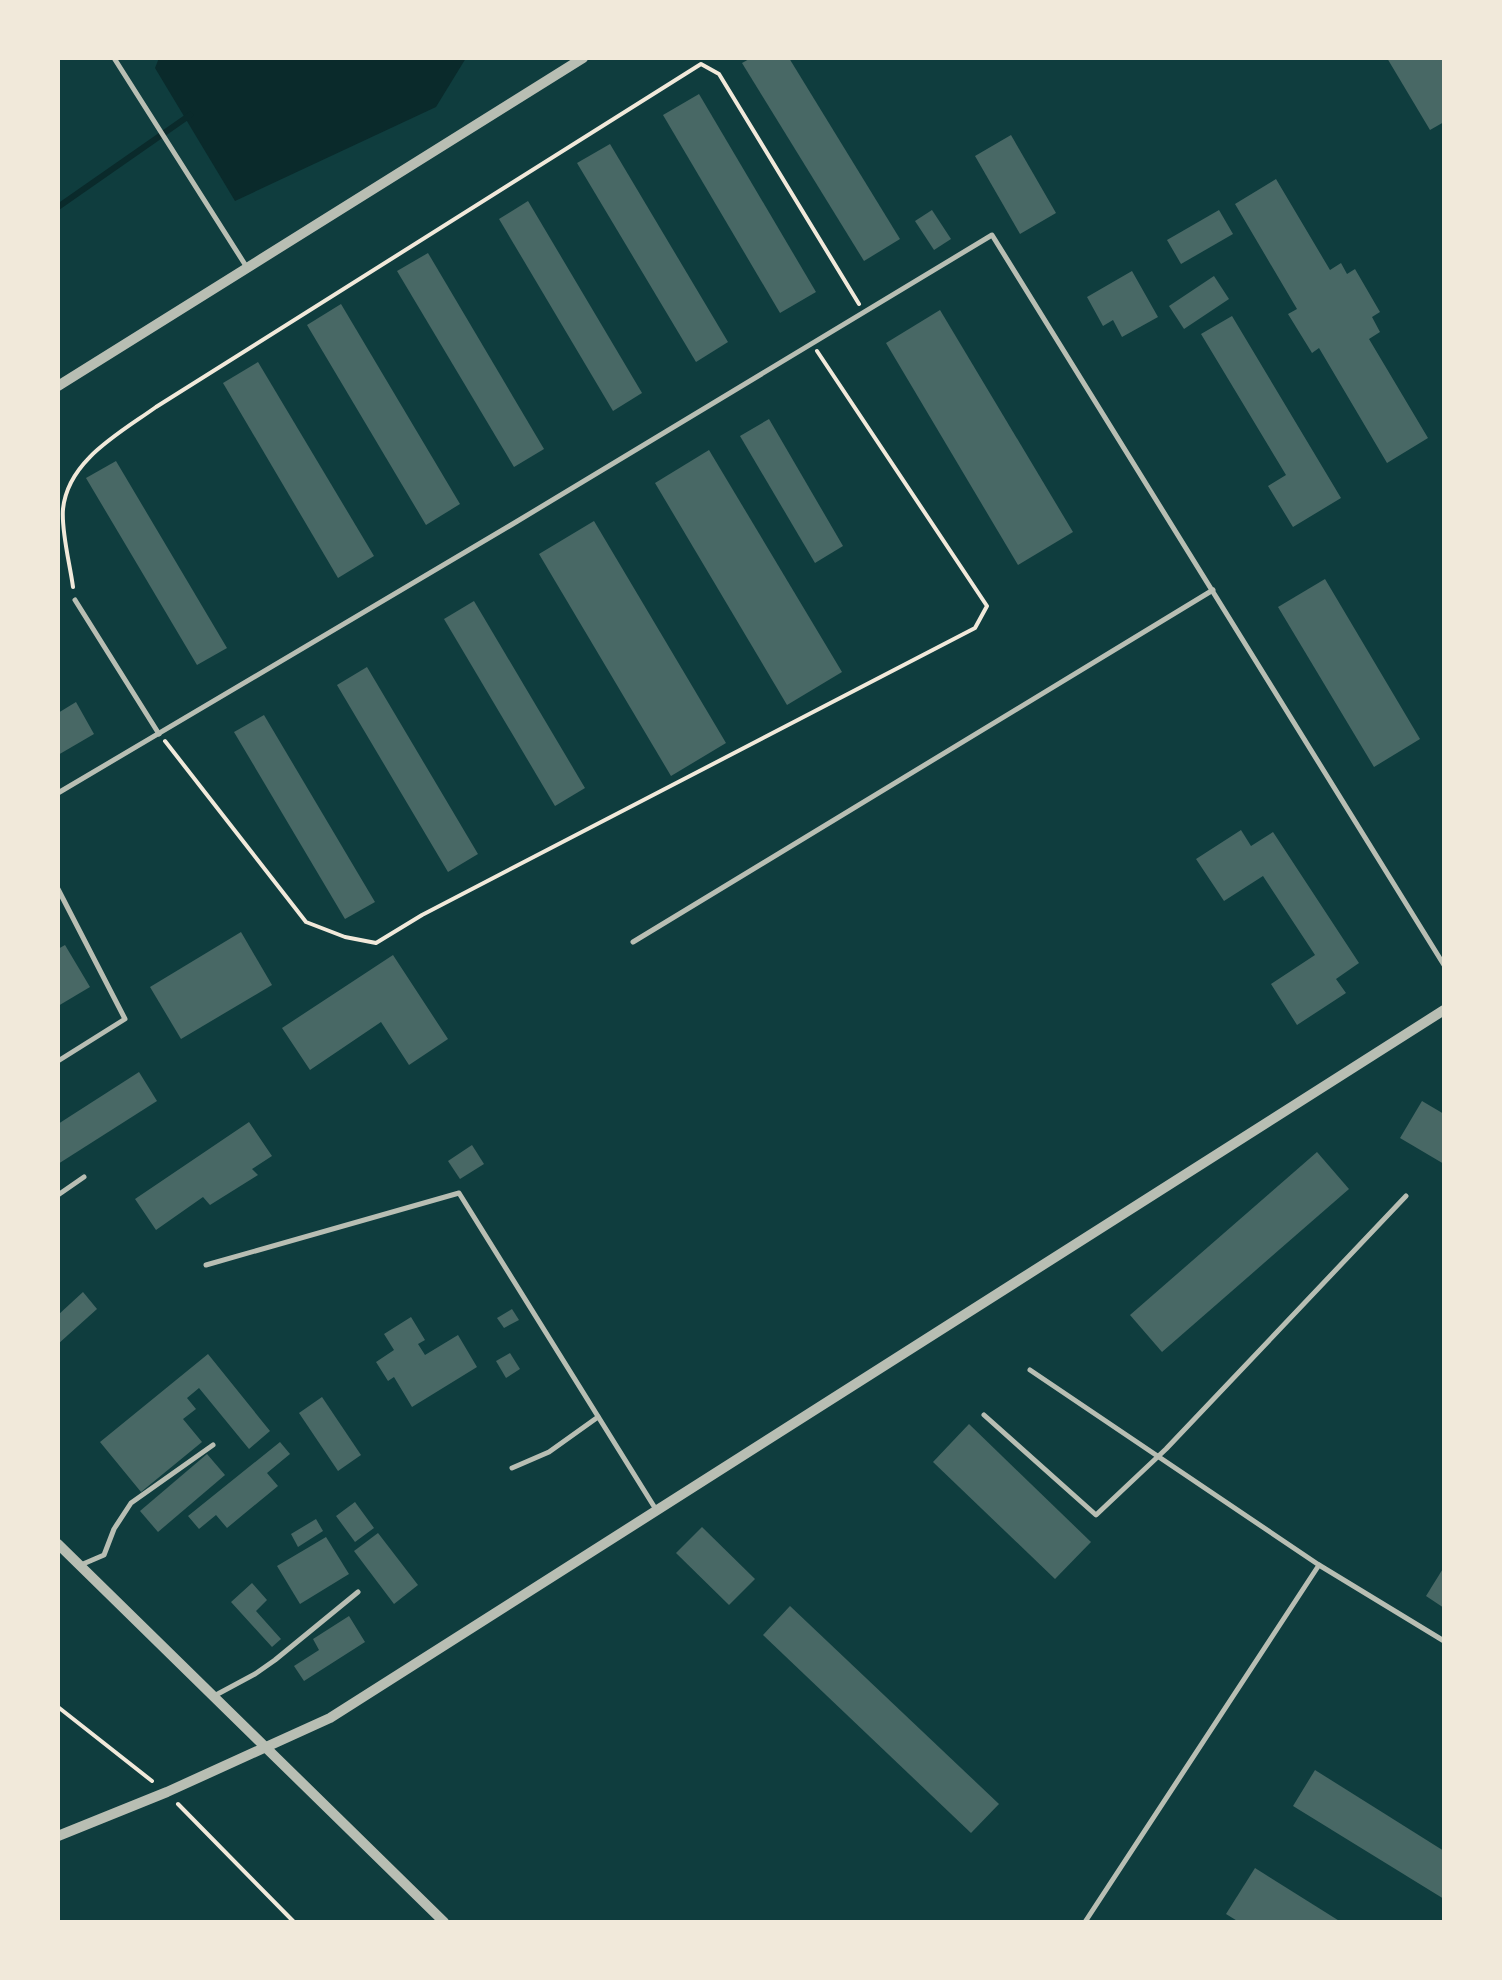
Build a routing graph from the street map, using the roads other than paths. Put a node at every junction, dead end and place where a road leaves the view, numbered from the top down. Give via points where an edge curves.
1 (114, 58) edge
2 (583, 58) edge
3 (246, 267) junction
4 (58, 386) edge
5 (1213, 590) junction
6 (75, 600) road end
7 (159, 734) junction
8 (58, 793) edge
9 (58, 889) edge
10 (633, 942) dead end
11 (1444, 965) edge
12 (1444, 1010) edge
13 (58, 1061) edge
14 (84, 1177) dead end
15 (58, 1195) edge
16 (1406, 1196) dead end
17 (206, 1265) dead end
18 (1030, 1370) dead end
19 (984, 1414) dead end
20 (598, 1417) junction
21 (213, 1446) dead end
22 (1158, 1456) junction
23 (512, 1468) dead end
24 (656, 1511) junction
25 (58, 1544) edge
26 (80, 1565) junction
27 (1319, 1565) junction
28 (358, 1592) dead end
29 (1444, 1641) edge
30 (214, 1696) junction
31 (266, 1748) junction
32 (58, 1836) edge
33 (444, 1922) edge
34 (1085, 1922) edge

1 - 3 lane
2 - 3 street
3 - 4 street
5 - 7 lane via 992,235
5 - 10 lane
5 - 11 lane
6 - 7 lane
7 - 8 lane
9 - 13 lane via 125,1020
12 - 24 street
14 - 15 lane
16 - 22 lane
17 - 20 lane via 459,1193
18 - 22 lane
19 - 22 lane via 1096,1515
20 - 23 lane via 549,1452
20 - 24 lane
21 - 26 lane via 131,1503 104,1556
22 - 27 lane
24 - 31 street via 330,1718
25 - 26 street
26 - 30 street
27 - 29 lane
27 - 34 lane
28 - 30 lane via 255,1674
30 - 31 street
31 - 32 street
31 - 33 street

